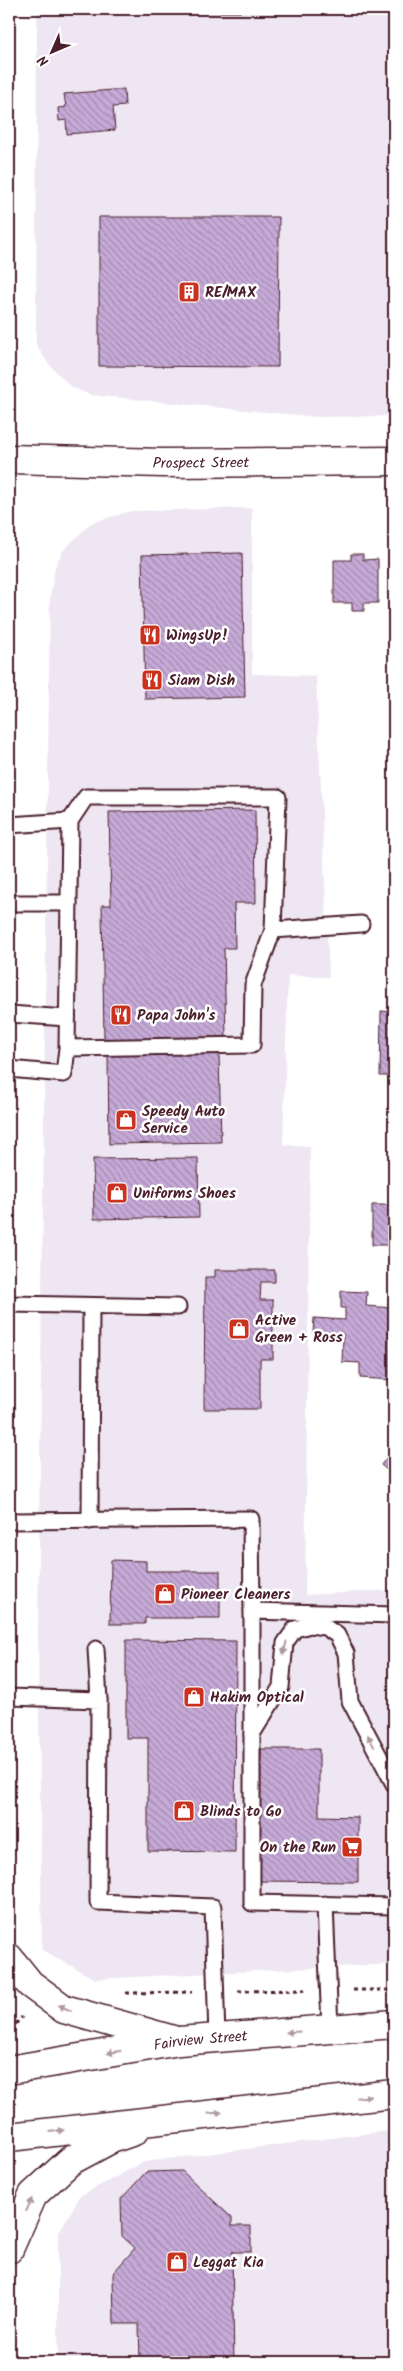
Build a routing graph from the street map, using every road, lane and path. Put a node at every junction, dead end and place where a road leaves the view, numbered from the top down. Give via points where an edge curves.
1 (9, 459) edge
2 (394, 462) edge
3 (70, 821) junction
4 (9, 825) edge
5 (9, 903) edge
6 (68, 903) junction
7 (361, 924) dead end
8 (273, 930) junction
9 (9, 1014) edge
10 (67, 1018) junction
11 (67, 1048) junction
12 (9, 1069) edge
13 (9, 1304) edge
14 (91, 1306) junction
15 (178, 1308) dead end
16 (90, 1521) junction
17 (9, 1522) edge
18 (252, 1611) junction
19 (394, 1615) edge
20 (96, 1649) dead end
21 (9, 1697) edge
22 (98, 1700) junction
23 (252, 1734) junction
24 (394, 1784) edge
25 (325, 1904) junction
26 (394, 1906) edge
27 (9, 1958) edge
28 (27, 2011) dead end
29 (394, 2024) edge
30 (10, 2028) edge
31 (330, 2029) junction
32 (12, 2034) dead end
33 (217, 2038) junction
34 (179, 2041) junction
35 (9, 2070) edge
36 (394, 2094) edge
37 (167, 2118) junction
38 (9, 2137) edge
39 (9, 2249) edge

1 - 2 main road, Prospect Street via 163,463
3 - 4 lane
3 - 6 lane
3 - 8 lane via 86,797 278,797
5 - 6 lane
6 - 10 lane
7 - 8 lane
8 - 11 lane via 253,984 252,1045
9 - 10 lane
10 - 11 lane
11 - 12 lane via 64,1074
13 - 14 lane
14 - 15 lane
14 - 16 lane
16 - 17 lane
16 - 18 lane via 251,1519
18 - 19 lane
18 - 23 lane
20 - 22 lane
21 - 22 lane
22 - 33 lane via 98,1902 213,1907
24 -> 23 lane via 350,1701 346,1654 337,1635 325,1627 310,1625 296,1629 285,1643 281,1687
23 - 25 lane via 252,1903
25 - 26 lane
25 - 31 lane
34 -> 27 main road via 64,2009 30,1984
28 - 30 path
29 - 31 main road, Fairview Street
30 - 32 path
31 -> 33 main road, Fairview Street
33 - 34 main road, Fairview Street
34 -> 35 main road, Fairview Street
37 -> 36 main road
38 -> 37 main road
39 -> 37 main road via 33,2195 70,2161 111,2139

